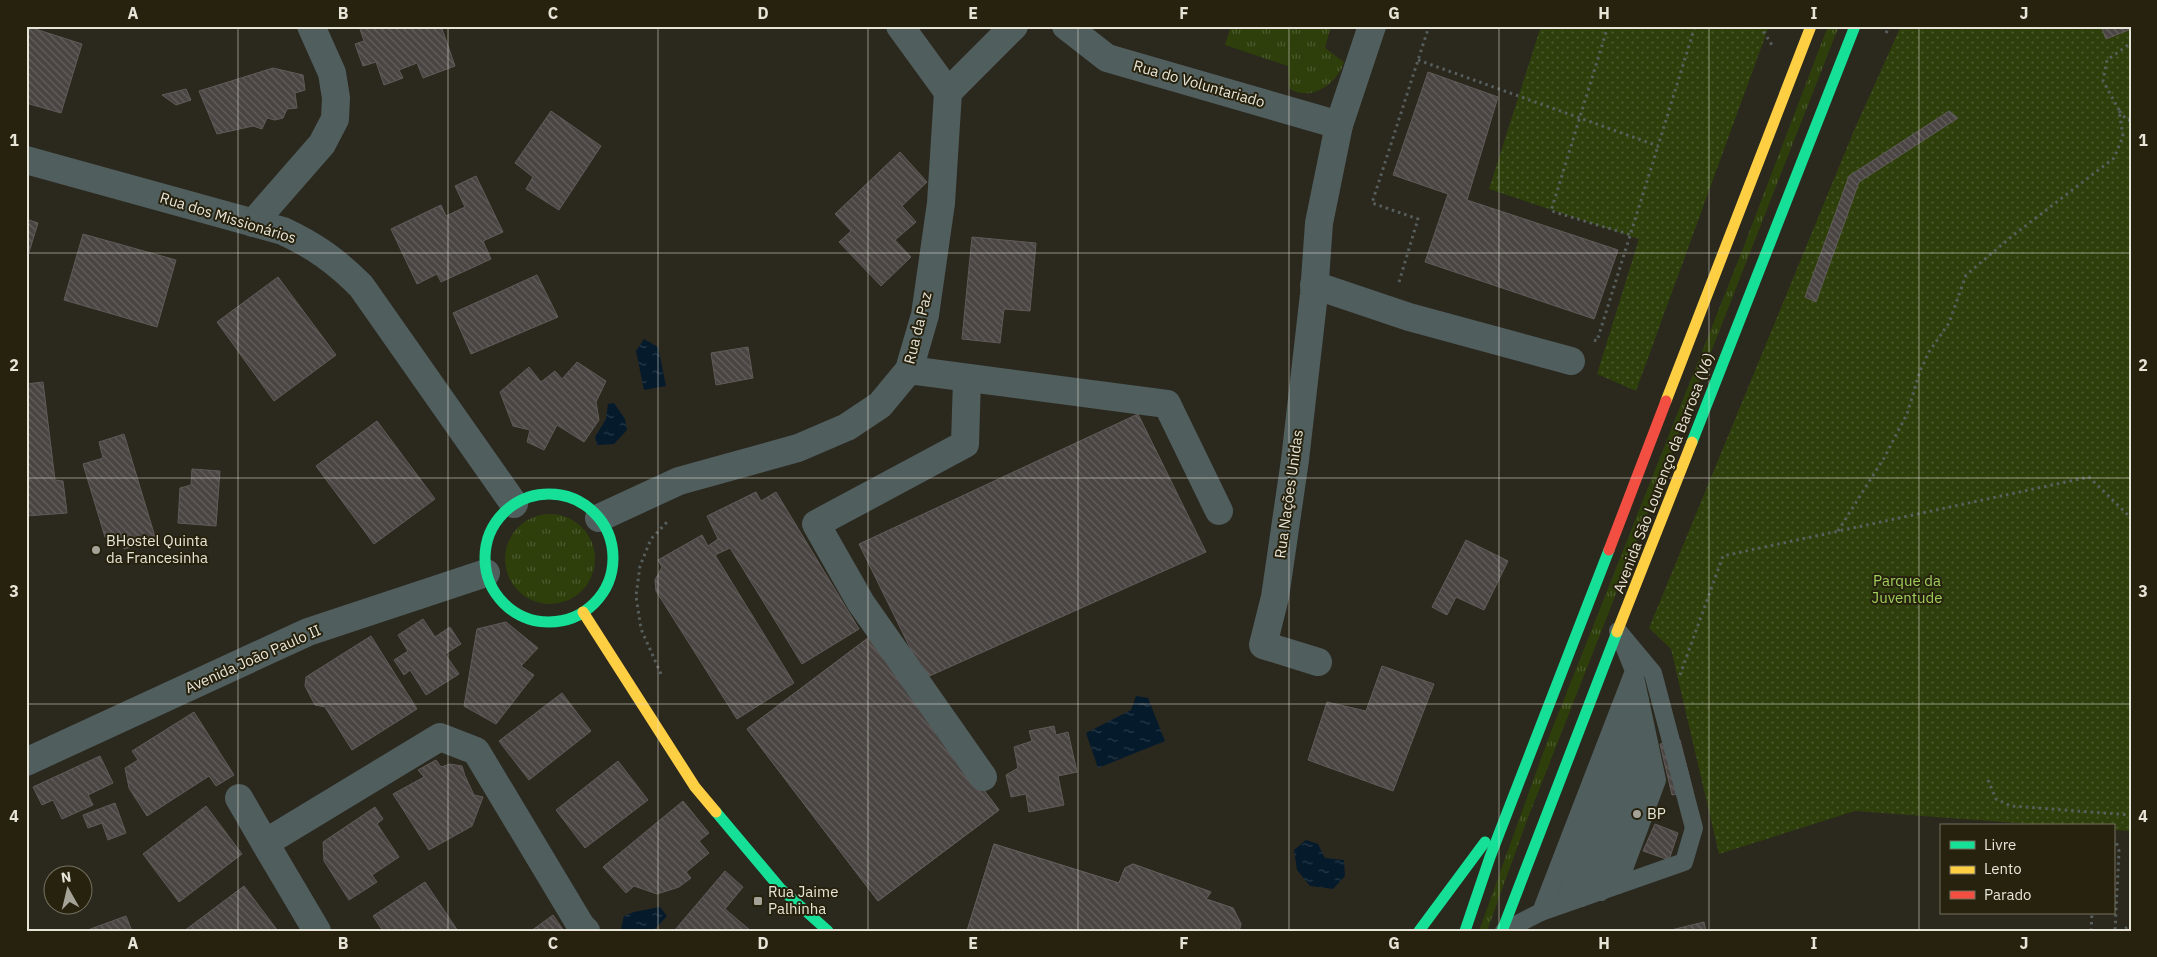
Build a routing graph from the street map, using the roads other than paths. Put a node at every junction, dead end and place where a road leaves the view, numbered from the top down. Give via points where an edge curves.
1 (311, 26) edge
2 (900, 26) edge
3 (1014, 26) edge
4 (1066, 26) edge
5 (1372, 26) edge
6 (1811, 26) edge
7 (1854, 31) edge
8 (948, 92) junction
9 (1339, 126) junction
10 (26, 160) edge
11 (253, 223) junction
12 (1314, 285) junction
13 (1571, 361) dead end
14 (909, 370) junction
15 (967, 378) junction
16 (514, 504) junction
17 (1218, 511) dead end
18 (599, 518) junction
19 (486, 574) junction
20 (582, 612) junction
21 (1618, 631) junction
22 (1318, 662) dead end
23 (1634, 671) junction
24 (1640, 700) junction
25 (1645, 724) junction
26 (1651, 754) junction
27 (26, 762) edge
28 (1526, 765) junction
29 (983, 777) dead end
30 (238, 798) dead end
31 (265, 843) junction
32 (1618, 885) junction
33 (1601, 892) junction
34 (1581, 898) junction
35 (1563, 904) junction
36 (1541, 912) junction
37 (317, 931) edge
38 (586, 931) edge
39 (828, 931) edge
40 (1419, 931) edge
41 (1465, 931) edge
42 (1503, 931) edge

1 - 11 street via 332,73 335,119 322,144
2 - 8 street
3 - 8 street
4 - 9 street, Rua do Voluntariado via 1107,58
5 - 9 street, Rua Nações Unidas
6 - 28 main road, Avenida São Lourenço da Barrosa (V6)
7 - 21 main road, Avenida São Lourenço da Barrosa (V6)
8 - 14 street, Rua da Paz via 941,203 925,315
9 - 12 street, Rua Nações Unidas via 1318,223
10 - 11 street, Rua dos Missionários
11 - 16 street, Rua dos Missionários via 283,231 310,244 338,263 361,286
12 - 13 street via 1409,317
12 - 22 street, Rua Nações Unidas via 1294,470 1275,597 1263,644
14 - 15 street
14 - 18 street, Rua da Paz via 880,404 847,426 798,448 678,481
15 - 17 street via 1166,404
15 - 29 street via 965,444 816,524 861,603
16 - 18 main road via 540,494 553,494 579,501
16 - 19 main road via 504,512 489,534 485,547
18 - 20 main road via 611,542 612,569 602,594
19 - 20 main road via 498,597 518,614 544,622 571,618
19 - 27 street, Avenida João Paulo II via 308,632
20 - 39 main road via 696,787 780,888
21 - 23 lane
21 - 32 lane via 1653,673 1694,828 1684,862
21 - 42 main road, Avenida São Lourenço da Barrosa (V6) via 1511,902
23 - 24 lane
23 - 36 lane
24 - 25 lane
24 - 35 lane
25 - 26 lane
25 - 34 lane
26 - 32 lane via 1656,780
26 - 33 lane
28 - 40 main road via 1481,850
28 - 41 main road, Avenida São Lourenço da Barrosa (V6)
30 - 31 street
31 - 37 street
31 - 38 street via 440,737 476,751
32 - 33 lane
33 - 34 lane
34 - 35 lane
35 - 36 lane
36 - 42 lane

